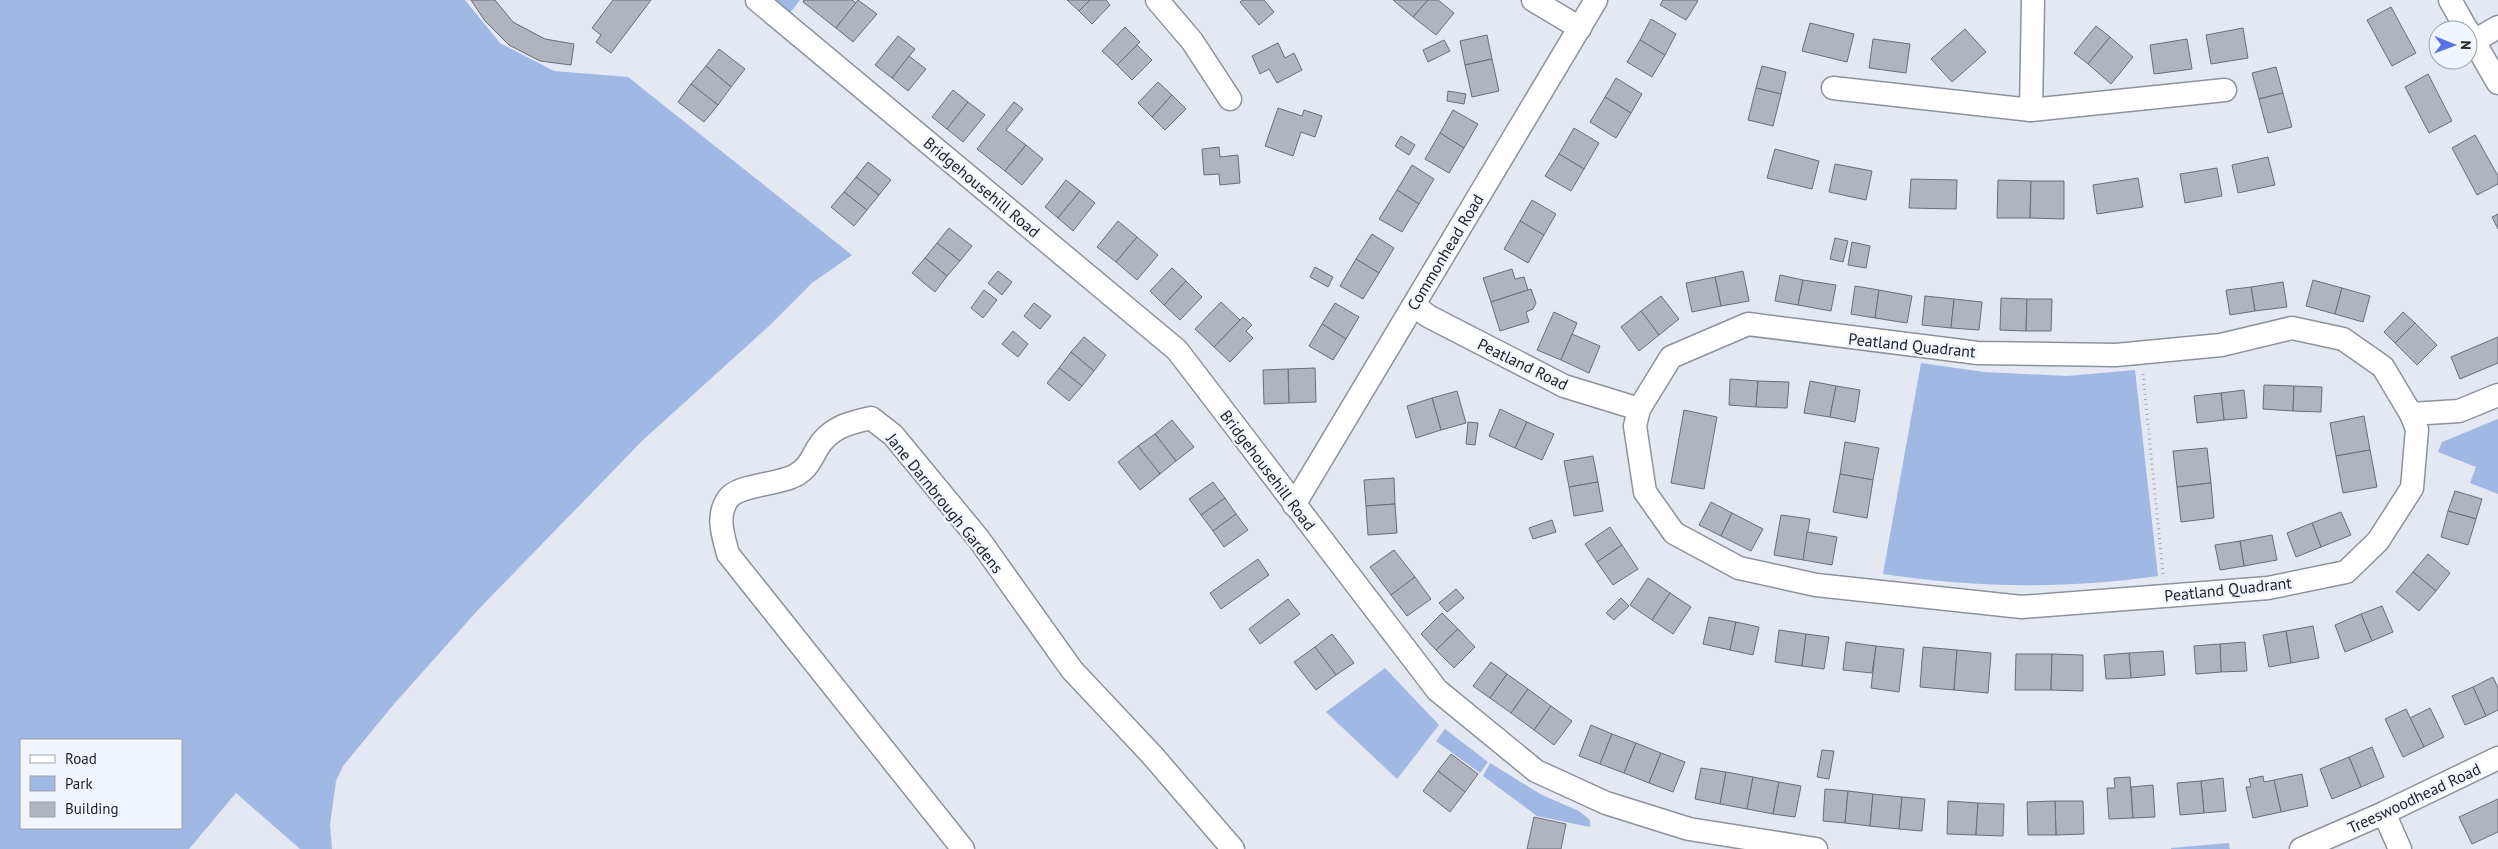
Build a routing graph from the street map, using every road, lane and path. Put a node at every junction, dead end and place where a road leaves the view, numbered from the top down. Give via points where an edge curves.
1 (757, 0) edge
2 (1157, 0) edge
3 (1533, 0) edge
4 (1596, 0) edge
5 (2033, 0) edge
6 (2450, 0) edge
7 (2462, 20) edge
8 (2498, 26) edge
9 (1580, 28) junction
10 (2478, 32) edge
11 (2478, 48) edge
12 (2498, 83) edge
13 (1832, 88) dead end
14 (2225, 90) dead end
15 (1230, 99) dead end
16 (2031, 110) junction
17 (1414, 305) junction
18 (2140, 353) junction
19 (2498, 395) edge
20 (1639, 409) junction
21 (2411, 414) junction
22 (1294, 505) junction
23 (2165, 596) junction
24 (2498, 758) edge
25 (2384, 814) junction
26 (963, 849) edge
27 (1233, 849) edge
28 (1816, 849) edge
29 (2301, 849) edge
30 (2400, 849) edge

1 - 22 street, Bridgehousehill Road via 1177,350
2 - 15 street via 1192,40
3 - 9 street
4 - 9 street, Commonhead Road
5 - 16 street
6 - 7 street
8 - 10 street
9 - 17 street, Commonhead Road
11 - 12 street
13 - 16 street
14 - 16 street
17 - 20 street, Peatland Road via 1428,316 1564,386
17 - 22 street, Commonhead Road
18 - 20 street, Peatland Quadrant via 1978,353 1748,324 1671,357
18 - 21 street, Peatland Quadrant via 2221,345 2292,328 2343,339 2383,367
18 - 23 path
19 - 21 street via 2459,410
20 - 23 street, Peatland Quadrant via 1635,426 1645,492 1674,533 1739,568 1816,585 2022,607
21 - 23 street, Peatland Quadrant via 2417,429 2412,488 2378,541 2346,572 2268,588
22 - 28 street, Bridgehousehill Road via 1437,690 1536,771 1606,803 1689,829
24 - 25 street, Treeswoodhead Road
25 - 29 street, Treeswoodhead Road
25 - 30 street
26 - 27 street, Jane Darnbrough Gardens via 728,554 720,528 722,507 729,496 796,476 809,464 830,432 847,423 871,418 893,435 978,538 1072,670 1152,755

